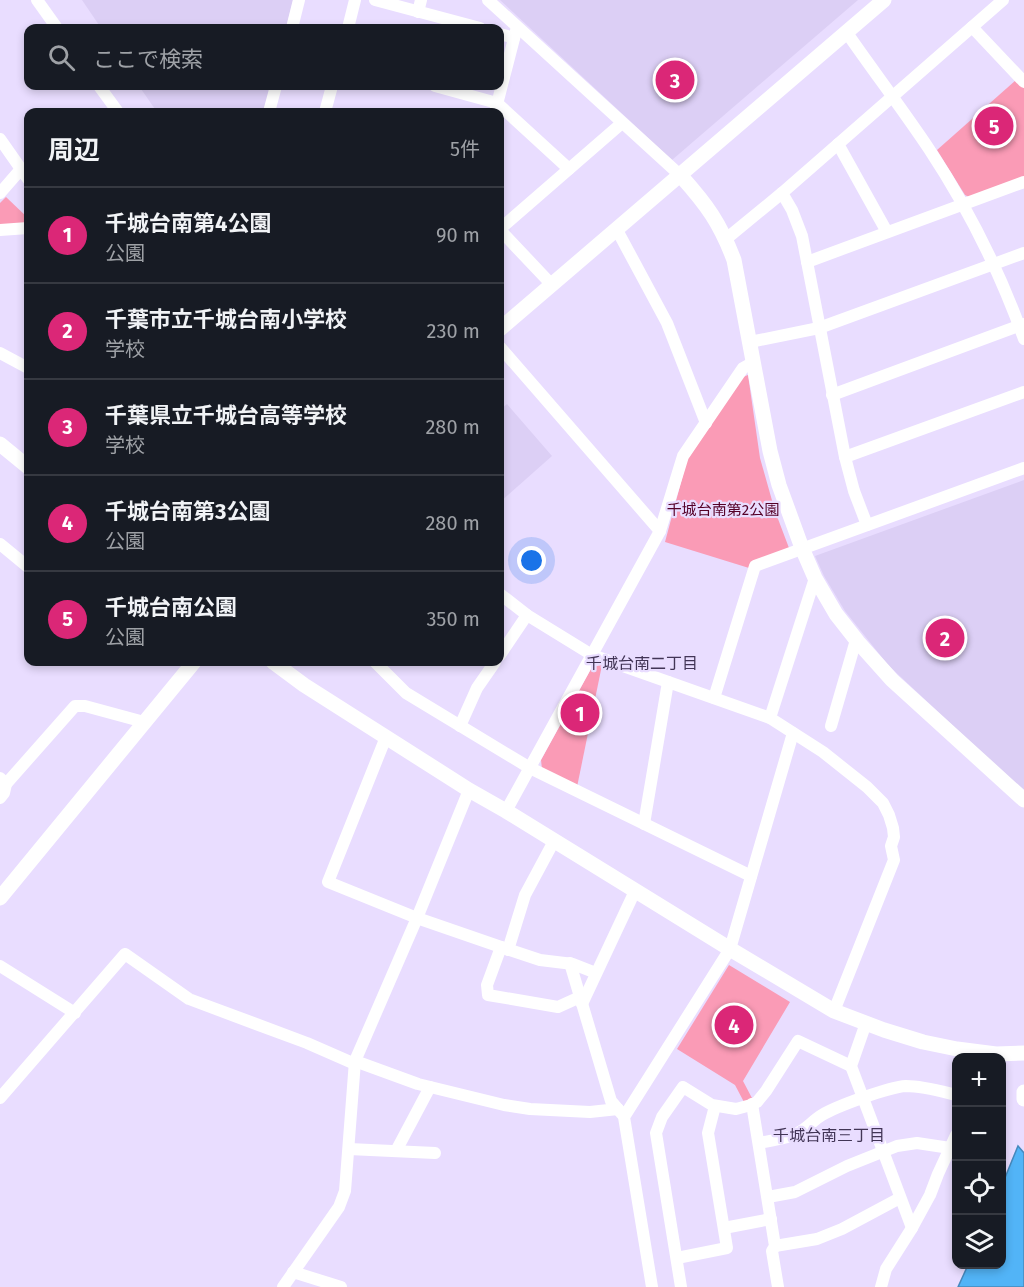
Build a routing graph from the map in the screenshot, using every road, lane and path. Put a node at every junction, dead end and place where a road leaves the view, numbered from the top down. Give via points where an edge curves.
1 (36, 0) edge
2 (299, 0) edge
3 (355, 0) edge
4 (375, 0) edge
5 (488, 0) edge
6 (884, 0) edge
7 (1003, 0) edge
8 (419, 6) edge
9 (54, 24) edge
10 (293, 24) edge
11 (349, 24) edge
12 (469, 24) edge
13 (972, 27) junction
14 (515, 32) junction
15 (504, 33) edge
16 (847, 33) junction
17 (504, 76) edge
18 (1024, 82) edge
19 (102, 90) edge
20 (275, 90) edge
21 (331, 90) edge
22 (446, 90) edge
23 (500, 90) edge
24 (892, 97) junction
25 (115, 108) edge
26 (271, 108) edge
27 (326, 108) edge
28 (496, 108) edge
29 (504, 115) edge
30 (622, 123) junction
31 (0, 139) edge
32 (838, 144) junction
33 (21, 169) junction
34 (569, 169) junction
35 (24, 173) edge
36 (681, 176) junction
37 (1024, 182) edge
38 (0, 193) edge
39 (782, 193) junction
40 (963, 204) junction
41 (504, 226) edge
42 (24, 228) edge
43 (0, 230) edge
44 (616, 230) junction
45 (887, 232) junction
46 (504, 233) edge
47 (726, 239) junction
48 (1024, 253) edge
49 (807, 261) junction
50 (994, 264) junction
51 (552, 285) junction
52 (1022, 325) edge
53 (504, 327) edge
54 (819, 328) junction
55 (1024, 339) edge
56 (750, 342) junction
57 (504, 351) edge
58 (0, 353) edge
59 (754, 362) junction
60 (24, 366) edge
61 (1024, 392) edge
62 (832, 395) junction
63 (706, 423) junction
64 (0, 444) edge
65 (845, 457) junction
66 (24, 464) edge
67 (1024, 468) edge
68 (867, 525) junction
69 (660, 531) junction
70 (0, 544) edge
71 (802, 548) junction
72 (24, 564) edge
73 (815, 578) junction
74 (504, 597) edge
75 (527, 615) junction
76 (856, 640) junction
77 (504, 647) edge
78 (592, 655) junction
79 (191, 666) edge
80 (278, 666) edge
81 (379, 666) edge
82 (491, 666) edge
83 (668, 682) junction
84 (714, 698) junction
85 (770, 718) junction
86 (144, 722) junction
87 (460, 726) junction
88 (831, 726) dead end
89 (793, 733) junction
90 (386, 737) junction
91 (530, 768) junction
92 (3, 781) edge
93 (469, 790) junction
94 (0, 798) edge
95 (1024, 800) edge
96 (506, 811) junction
97 (644, 824) junction
98 (555, 841) junction
99 (751, 876) junction
100 (635, 891) junction
101 (0, 898) edge
102 (417, 918) junction
103 (505, 949) junction
104 (730, 949) junction
105 (570, 963) junction
106 (0, 966) edge
107 (596, 973) junction
108 (581, 1000) junction
109 (834, 1011) junction
110 (75, 1013) junction
111 (866, 1023) junction
112 (979, 1053) edge
113 (1024, 1053) edge
114 (1006, 1055) edge
115 (355, 1062) junction
116 (851, 1066) junction
117 (430, 1087) junction
118 (1024, 1092) edge
119 (952, 1094) edge
120 (0, 1098) edge
121 (863, 1098) junction
122 (1024, 1100) edge
123 (752, 1104) junction
124 (715, 1106) junction
125 (621, 1113) junction
126 (759, 1143) junction
127 (952, 1144) edge
128 (950, 1148) junction
129 (349, 1149) junction
130 (396, 1151) junction
131 (883, 1152) junction
132 (435, 1153) dead end
133 (768, 1197) junction
134 (900, 1198) junction
135 (771, 1219) junction
136 (724, 1228) junction
137 (912, 1228) junction
138 (775, 1246) junction
139 (677, 1258) junction
140 (293, 1272) junction
141 (283, 1287) edge
142 (341, 1287) edge
143 (652, 1287) edge
144 (681, 1287) edge
145 (778, 1287) edge
146 (881, 1287) edge

1 - 9 street
2 - 10 street
3 - 11 street
4 - 8 street
5 - 14 street
6 - 16 street
7 - 13 street
8 - 12 street
13 - 18 street
13 - 24 street
14 - 15 street
14 - 17 street
14 - 30 street
16 - 24 street
16 - 36 street
19 - 25 street
20 - 26 street
21 - 27 street
22 - 28 street
23 - 28 street
24 - 32 street
24 - 40 street
29 - 34 street
30 - 34 street
30 - 36 street
31 - 33 street
32 - 39 street
32 - 45 street
33 - 35 street
33 - 38 street
34 - 41 street
36 - 44 street
36 - 47 street via 701,198
37 - 40 street
39 - 47 street
39 - 49 street via 802,236
40 - 45 street
40 - 50 street
42 - 43 street
44 - 51 street
44 - 63 street via 667,323
45 - 49 street
46 - 51 street
47 - 56 street via 734,260
48 - 50 street
49 - 54 street
50 - 52 street
50 - 54 street
51 - 53 street
52 - 55 street
52 - 62 street
54 - 56 street
54 - 62 street
56 - 59 street
57 - 69 street
58 - 60 street
59 - 63 street via 743,368
59 - 71 street via 770,451
61 - 65 street
62 - 65 street
63 - 69 street via 683,456
64 - 66 street
65 - 68 street
67 - 68 street
68 - 71 street
69 - 78 street
70 - 72 street
71 - 73 street
71 - 84 street via 754,566
73 - 76 street
73 - 85 street
74 - 75 street
75 - 77 street
75 - 78 street
76 - 88 street
76 - 95 street via 892,680
78 - 83 street
78 - 91 street
79 - 86 street
80 - 90 street
81 - 87 street via 406,693
82 - 87 street
83 - 84 street
83 - 97 street
84 - 85 street
85 - 89 street
86 - 92 street via 75,706
86 - 101 street
87 - 91 street
89 - 99 street
89 - 109 street via 867,787 883,803 893,828 894,860
90 - 93 street
90 - 102 street via 328,882
91 - 96 street
91 - 97 street
92 - 94 street via 4,793
93 - 96 street
93 - 102 street
96 - 98 street
97 - 99 street
98 - 100 street
98 - 103 street via 525,895
99 - 104 street
100 - 104 street
100 - 107 street
102 - 103 street
102 - 115 street
103 - 105 street via 540,960
103 - 108 street via 487,985 488,994 558,1007
104 - 109 street
104 - 125 street
105 - 107 street
105 - 108 street
106 - 110 street
107 - 108 street
108 - 125 street via 611,1101
109 - 111 street
110 - 115 street via 125,954 189,999
110 - 120 street
111 - 112 street via 923,1042
111 - 116 street
113 - 114 street
115 - 117 street
115 - 129 street
116 - 121 street
116 - 123 street via 798,1041 766,1091
117 - 125 street via 504,1106
117 - 130 street
118 - 122 street
119 - 121 street via 905,1086
121 - 126 street via 824,1113 802,1130
121 - 131 street
123 - 124 street via 736,1109
123 - 126 street
124 - 136 street via 708,1132
124 - 139 street via 683,1087 656,1133
125 - 143 street
126 - 133 street
127 - 128 street
128 - 131 street via 917,1143
128 - 137 street
129 - 130 street
129 - 140 street via 345,1191 339,1207
130 - 132 street
131 - 133 street via 795,1192
131 - 134 street
133 - 135 street
134 - 137 street
134 - 138 street via 817,1239
135 - 136 street
135 - 138 street
136 - 139 street via 727,1248
137 - 146 street via 886,1269
138 - 145 street via 772,1251
139 - 144 street
140 - 141 street
140 - 142 street

